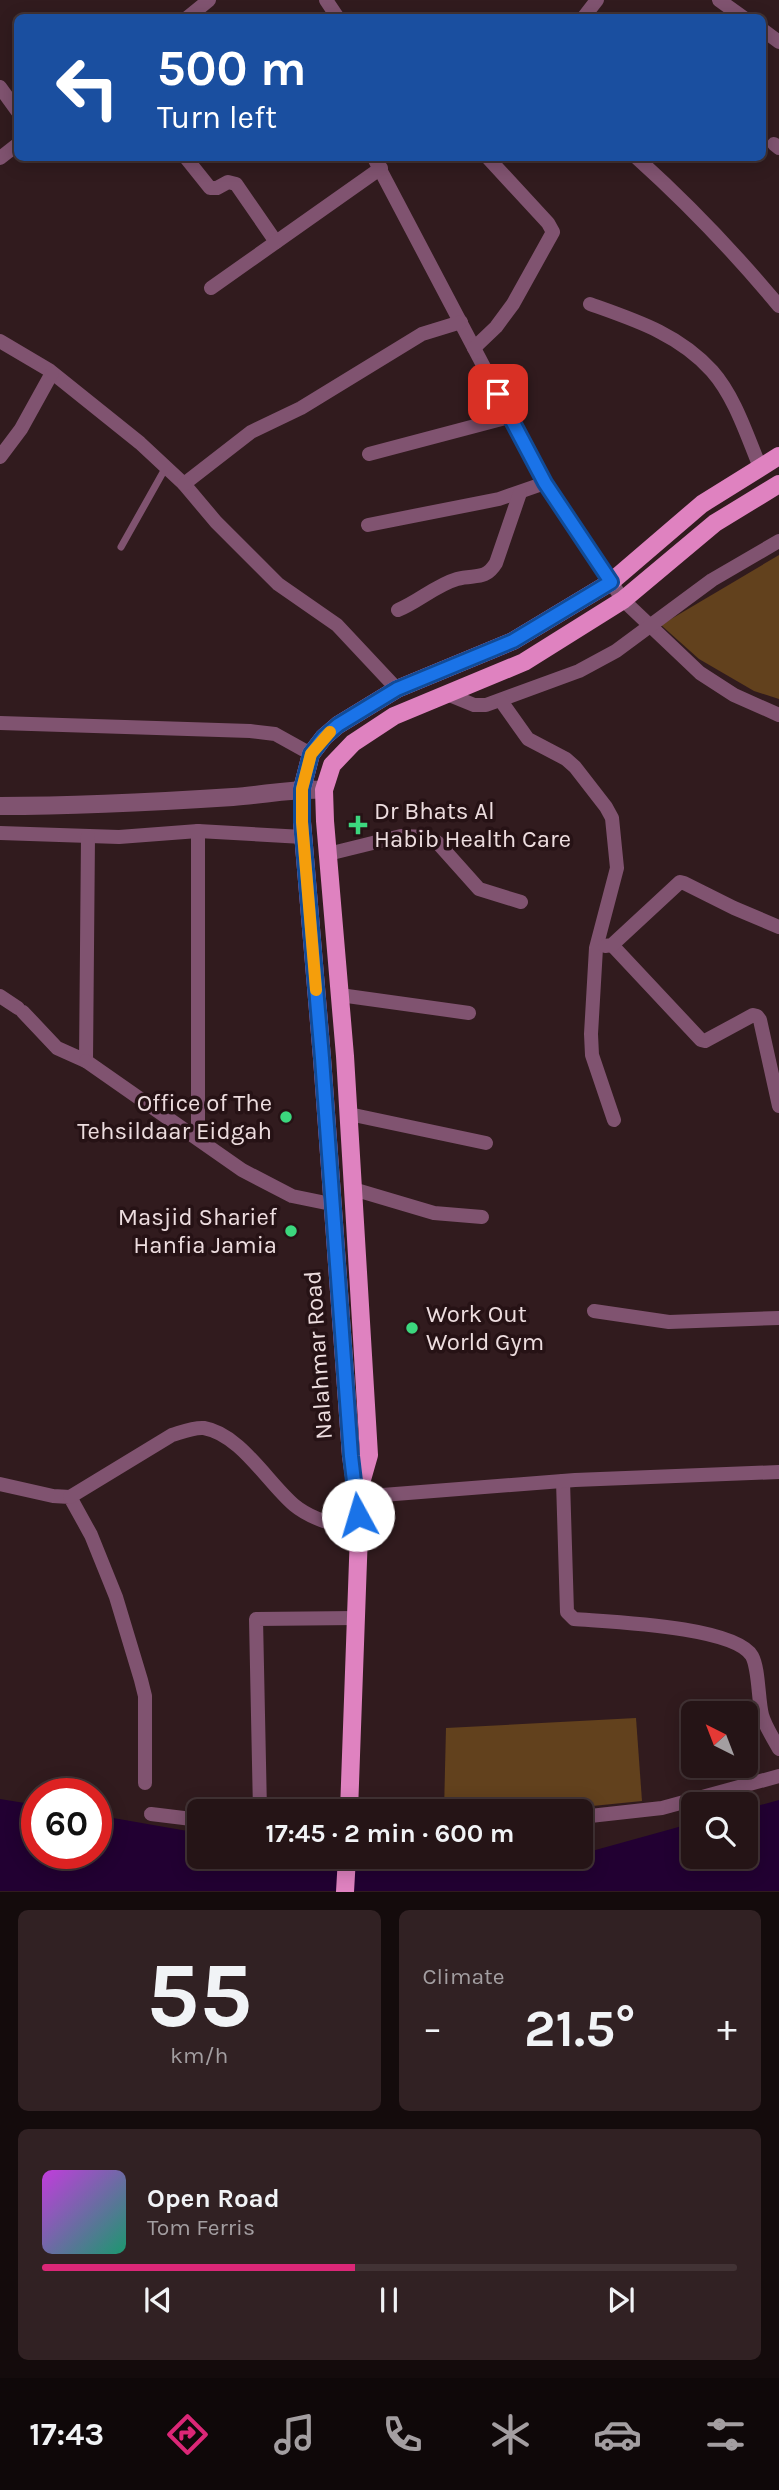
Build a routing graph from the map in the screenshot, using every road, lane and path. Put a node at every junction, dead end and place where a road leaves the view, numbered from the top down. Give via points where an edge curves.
1 (209, 0) edge
2 (597, 0) edge
3 (719, 0) edge
4 (192, 14) edge
5 (586, 14) edge
6 (738, 14) edge
7 (0, 88) edge
8 (14, 107) edge
9 (14, 147) edge
10 (0, 158) edge
11 (188, 161) edge
12 (491, 161) edge
13 (640, 161) edge
14 (378, 163) edge
15 (276, 242) junction
16 (211, 288) dead end
17 (590, 304) dead end
18 (779, 306) edge
19 (461, 322) junction
20 (0, 341) edge
21 (474, 348) junction
22 (52, 373) junction
23 (509, 417) junction
24 (369, 454) dead end
25 (779, 456) edge
26 (0, 457) edge
27 (166, 467) junction
28 (760, 467) junction
29 (545, 483) junction
30 (184, 484) junction
31 (779, 484) edge
32 (520, 493) junction
33 (368, 525) dead end
34 (779, 541) edge
35 (121, 547) dead end
36 (611, 582) junction
37 (623, 600) junction
38 (398, 610) dead end
39 (648, 625) junction
40 (397, 689) junction
41 (447, 694) junction
42 (501, 701) junction
43 (779, 715) edge
44 (0, 723) edge
45 (311, 754) junction
46 (302, 789) junction
47 (324, 790) junction
48 (0, 806) edge
49 (198, 831) junction
50 (0, 833) edge
51 (88, 836) junction
52 (303, 837) junction
53 (328, 854) junction
54 (521, 902) dead end
55 (779, 927) edge
56 (612, 945) junction
57 (596, 948) junction
58 (340, 995) junction
59 (0, 996) edge
60 (469, 1013) dead end
61 (86, 1061) junction
62 (777, 1085) edge
63 (779, 1106) edge
64 (349, 1114) junction
65 (614, 1119) dead end
66 (198, 1138) junction
67 (486, 1143) dead end
68 (353, 1189) junction
69 (331, 1204) junction
70 (482, 1217) dead end
71 (594, 1311) dead end
72 (779, 1318) edge
73 (779, 1472) edge
74 (563, 1481) junction
75 (0, 1484) edge
76 (70, 1497) junction
77 (357, 1497) junction
78 (359, 1533) junction
79 (356, 1618) junction
80 (779, 1749) edge
81 (779, 1776) edge
82 (145, 1783) dead end
83 (260, 1799) edge
84 (349, 1799) edge
85 (151, 1814) dead end
86 (593, 1816) edge
87 (187, 1818) edge

1 - 4 street
2 - 5 street
3 - 6 street
7 - 8 street
9 - 10 street
11 - 15 street via 209,188 236,184
12 - 21 street via 552,232 513,304
13 - 18 street via 685,201
14 - 15 street
14 - 19 street
15 - 16 street
17 - 28 street via 656,328 713,372 733,404
19 - 21 street
19 - 30 street via 422,334 313,401 251,432
20 - 22 street
21 - 23 street
22 - 26 street
22 - 27 street
23 - 24 street
23 - 29 street
25 - 28 main road, Nalahmar Road
27 - 30 street
27 - 35 lane
28 - 36 main road, Nalahmar Road via 702,504
29 - 32 street
29 - 36 street
30 - 40 street via 278,584 337,625
31 - 37 main road, Nalahmar Road via 715,523
32 - 33 street
32 - 38 street via 490,571 450,581
34 - 39 street
36 - 37 street
36 - 40 main road, Nalahmar Road via 513,641
37 - 39 street
37 - 41 main road, Nalahmar Road via 524,662
39 - 42 street via 616,651 579,671
39 - 43 street via 700,673
40 - 45 main road, Nalahmar Road via 338,725
41 - 42 street via 474,705
41 - 47 main road, Nalahmar Road via 394,716 353,743 332,765
42 - 57 street via 528,739 575,767 612,818 617,868
44 - 45 street via 250,731 275,734
45 - 46 main road, Nalahmar Road
46 - 47 street
46 - 48 street via 80,806
46 - 52 main road, Nalahmar Road
47 - 53 main road, Nalahmar Road
49 - 51 street
49 - 52 street
49 - 66 street
50 - 51 street
51 - 61 street
52 - 69 main road, Nalahmar Road
53 - 54 street via 401,836 428,837 479,889
53 - 58 main road, Nalahmar Road
55 - 56 street via 680,883
56 - 57 street
56 - 62 street via 701,1040 757,1016
57 - 65 street via 592,1055
58 - 60 street
58 - 64 main road, Nalahmar Road
59 - 61 street via 21,1010 57,1048
61 - 66 street
62 - 63 street
64 - 67 street
64 - 68 main road, Nalahmar Road
66 - 69 street via 242,1170 292,1196
68 - 70 street via 434,1213
68 - 77 main road, Nalahmar Road via 369,1455
69 - 77 main road, Nalahmar Road
71 - 72 street via 669,1322
73 - 74 street
74 - 77 street
74 - 80 street via 567,1612 575,1619 697,1631 743,1646 753,1657 763,1718
75 - 76 street
76 - 78 street via 172,1435 204,1429 246,1452 304,1512
76 - 82 street via 116,1597 141,1679
77 - 78 main road
78 - 79 main road
79 - 83 street via 256,1619
79 - 84 main road
81 - 86 street via 662,1808
85 - 87 street

